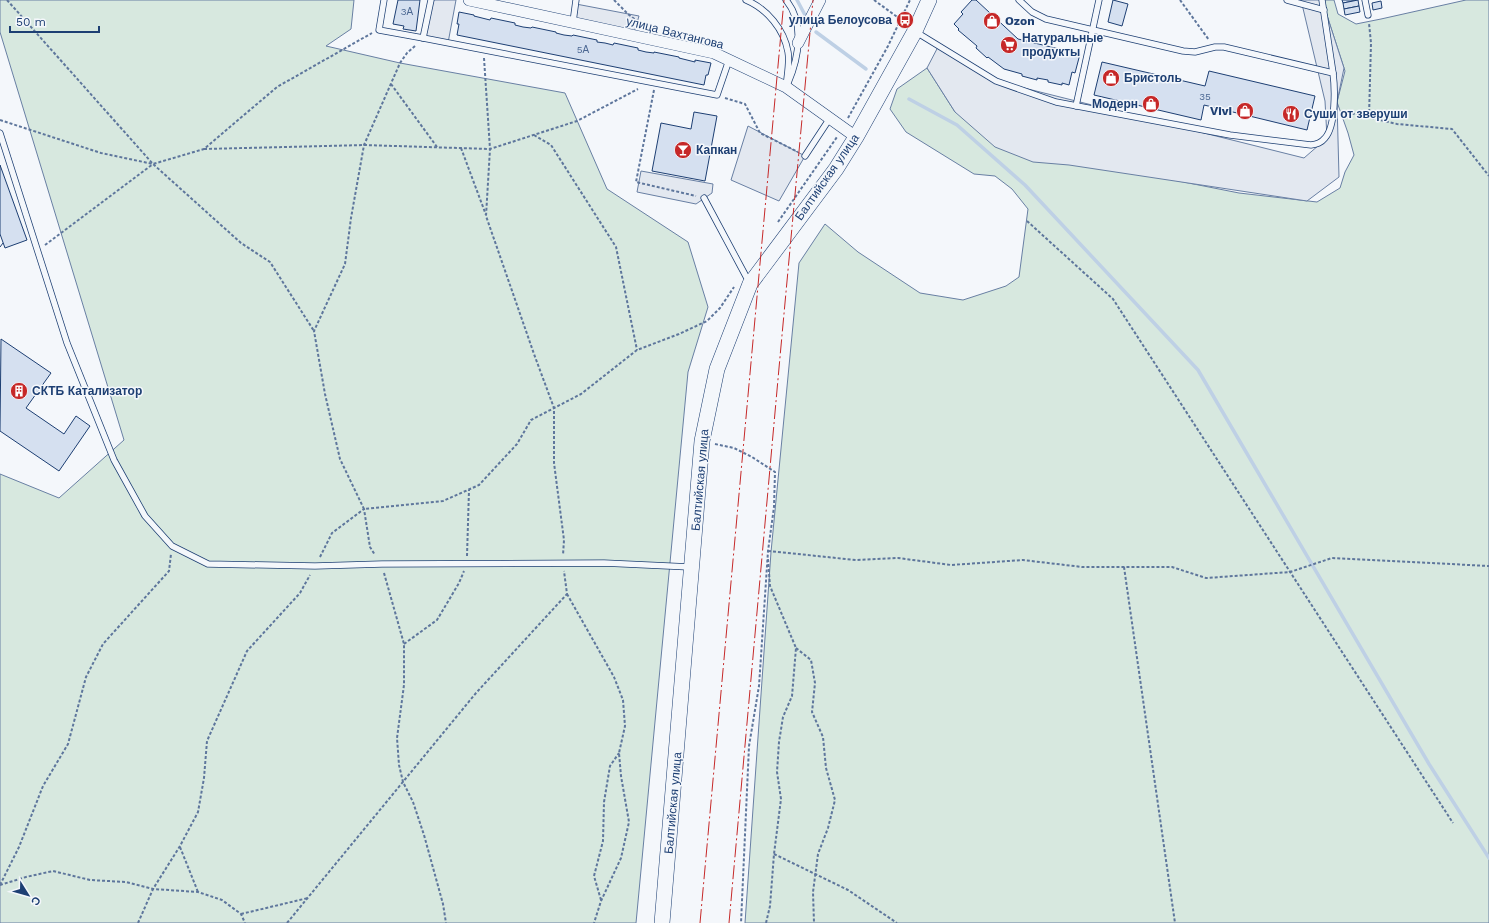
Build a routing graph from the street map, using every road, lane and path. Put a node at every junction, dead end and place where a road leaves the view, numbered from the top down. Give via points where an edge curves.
1 (7, 0) edge
2 (384, 0) edge
3 (432, 0) edge
4 (469, 0) edge
5 (576, 0) edge
6 (614, 0) edge
7 (746, 0) edge
8 (786, 0) edge
9 (820, 0) edge
10 (874, 0) edge
11 (910, 0) edge
12 (929, 0) edge
13 (1019, 0) edge
14 (1099, 0) edge
15 (1180, 0) edge
16 (1287, 0) edge
17 (1322, 0) edge
18 (1365, 0) edge
19 (1324, 10) junction
20 (1368, 15) joint
21 (900, 19) junction
22 (573, 22) junction
23 (643, 26) dead end
24 (379, 30) junction
25 (1093, 31) junction
26 (915, 32) junction
27 (423, 38) junction
28 (798, 43) junction
29 (1214, 47) junction
30 (484, 50) junction
31 (729, 60) junction
32 (1333, 73) junction
33 (653, 83) junction
34 (391, 84) junction
35 (786, 87) junction
36 (717, 95) junction
37 (1076, 106) junction
38 (1333, 108) junction
39 (1368, 117) junction
40 (830, 118) junction
41 (0, 120) edge
42 (843, 127) junction
43 (0, 133) edge
44 (534, 135) junction
45 (856, 137) junction
46 (364, 145) junction
47 (437, 147) junction
48 (461, 148) junction
49 (204, 149) junction
50 (490, 149) junction
51 (805, 156) joint
52 (153, 164) junction
53 (1489, 176) edge
54 (704, 198) joint
55 (486, 216) junction
56 (1027, 221) dead end
57 (775, 227) dead end
58 (37, 251) junction
59 (747, 278) junction
60 (314, 331) junction
61 (637, 350) junction
62 (554, 408) junction
63 (702, 441) junction
64 (469, 489) junction
65 (364, 508) junction
66 (172, 546) junction
67 (768, 552) junction
68 (325, 560) dead end
69 (382, 564) junction
70 (467, 564) junction
71 (563, 564) junction
72 (315, 566) junction
73 (1489, 566) edge
74 (692, 567) junction
75 (1124, 567) junction
76 (1290, 572) junction
77 (567, 594) junction
78 (404, 644) junction
79 (796, 648) junction
80 (619, 753) junction
81 (403, 782) junction
82 (1453, 823) dead end
83 (180, 846) junction
84 (774, 854) junction
85 (815, 874) junction
86 (0, 885) edge
87 (153, 889) junction
88 (198, 892) junction
89 (308, 898) junction
90 (601, 901) junction
91 (241, 914) junction
92 (138, 923) edge
93 (245, 923) edge
94 (288, 923) edge
95 (446, 923) edge
96 (594, 923) edge
97 (662, 923) edge
98 (741, 923) edge
99 (766, 923) edge
100 (814, 923) edge
101 (897, 923) edge
102 (1175, 923) edge

1 - 52 path
2 - 24 lane
3 - 27 lane
4 - 22 street, улица Вахтангова
5 - 22 lane
6 - 23 path
7 - 35 lane via 767,13 784,38 788,53
8 - 28 lane via 797,20
9 - 28 street
10 - 21 path
11 - 21 path
12 - 26 main road, Балтийская улица
13 - 25 lane via 1032,12 1046,19
14 - 25 lane
15 - 29 path
16 - 19 lane
17 - 19 lane
18 - 20 lane
19 - 32 lane
20 - 39 path via 1371,43
21 - 42 path
22 - 31 street, улица Вахтангова via 714,54
24 - 27 lane
24 - 49 path via 277,87
25 - 29 lane via 1183,52 1196,52
25 - 37 lane
26 - 37 lane via 996,81 1056,102
26 - 45 main road, Балтийская улица
27 - 30 lane
27 - 34 path via 400,63
28 - 35 lane via 793,70
29 - 32 lane via 1224,47
30 - 33 lane
30 - 50 path
31 - 35 street, улица Вахтангова
31 - 36 lane
32 - 38 lane
33 - 36 lane
33 - 44 path via 577,121
33 - 54 path via 636,182
34 - 46 path
34 - 47 path
35 - 40 street, улица Вахтангова
36 - 51 path via 745,104 760,134
37 - 38 lane via 1230,135 1311,145 1326,138 1330,130
38 - 39 path
39 - 53 path via 1396,124 1452,130
40 - 42 street, улица Вахтангова
40 - 51 lane
41 - 52 path via 101,153
42 - 45 street, улица Вахтангова
42 - 57 path
43 - 58 lane
44 - 50 path
44 - 61 path via 551,144 616,246
45 - 59 main road, Балтийская улица via 836,169
46 - 47 path
46 - 49 path
46 - 60 path via 345,264
47 - 48 path
48 - 50 path
48 - 55 path
49 - 52 path
50 - 55 path
52 - 58 path
52 - 60 path via 241,243 270,262
54 - 59 lane
55 - 62 path
56 - 76 path via 1112,299
58 - 66 lane via 67,343 114,460 145,516
59 - 61 path via 707,321
59 - 63 main road, Балтийская улица via 717,369
60 - 65 path via 340,459
61 - 62 path via 581,394
62 - 64 path via 531,420 517,444 479,485
62 - 71 path via 554,463 564,540
63 - 67 path via 734,448 774,472 774,507
63 - 74 main road, Балтийская улица
64 - 65 path via 443,501
64 - 70 path
65 - 68 path via 332,534 318,560
65 - 69 path via 370,547
66 - 72 lane via 208,564
66 - 86 path via 169,571 103,644 86,677 68,744 43,786
67 - 75 path via 856,560 898,558 952,564 1023,560 1082,567
67 - 79 path via 770,586
67 - 98 path via 759,686 749,746
69 - 70 lane
69 - 72 lane
69 - 78 path
70 - 71 lane
70 - 78 path via 437,620
71 - 74 lane
71 - 77 path
72 - 83 path via 300,593 247,651 207,741 198,812
73 - 76 path via 1332,558
74 - 97 main road, Балтийская улица
75 - 76 path via 1172,567 1206,578
75 - 102 path
76 - 82 path
77 - 80 path via 614,677 623,700 625,726
77 - 81 path via 476,693
78 - 81 path via 404,685 397,738
79 - 84 path via 792,696 783,717 779,742 777,772 781,799
79 - 85 path via 811,660 814,683 812,712 823,737 826,768 835,800 818,854
80 - 90 path via 610,766 604,802 603,841 594,876
80 - 90 path via 629,822 621,858
81 - 89 path
81 - 95 path via 424,835 444,904
83 - 87 path
83 - 88 path
84 - 85 path
84 - 99 path via 770,906
85 - 100 path
85 - 101 path via 848,890
86 - 87 path via 53,871 90,880 126,882
87 - 88 path
87 - 92 path
88 - 91 path via 222,900
89 - 91 path
89 - 94 path
90 - 96 path
91 - 93 path

